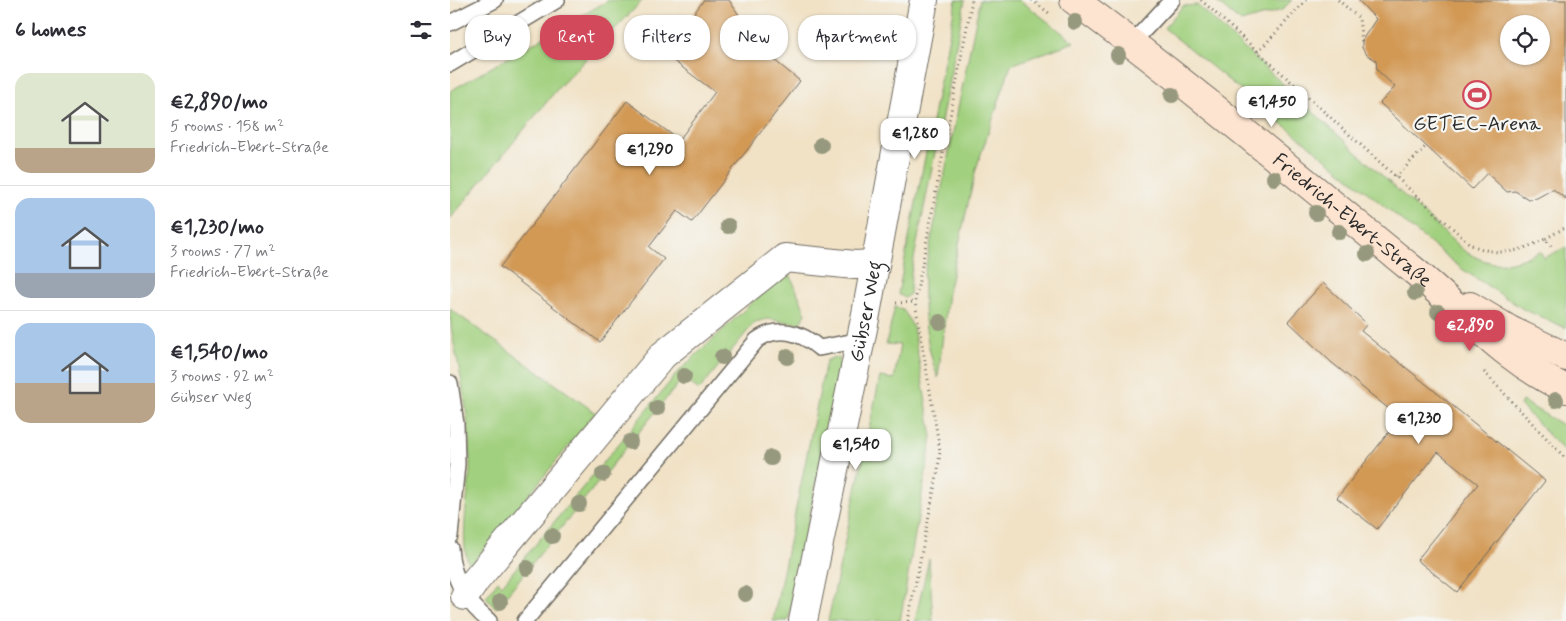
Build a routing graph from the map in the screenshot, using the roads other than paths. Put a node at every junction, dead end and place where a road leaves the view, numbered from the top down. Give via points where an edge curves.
1 (495, 0) edge
2 (558, 0) edge
3 (924, 0) edge
4 (1074, 0) edge
5 (1172, 0) edge
6 (450, 23) edge
7 (1132, 43) junction
8 (450, 64) edge
9 (874, 264) junction
10 (1441, 293) junction
11 (860, 340) junction
12 (1566, 357) edge
13 (450, 382) edge
14 (1566, 389) edge
15 (450, 536) edge
16 (450, 548) edge
17 (465, 596) junction
18 (489, 621) edge
19 (525, 621) edge
20 (804, 621) edge

1 - 6 lane
2 - 8 lane
3 - 9 street, Gübser Weg
4 - 7 street, Friedrich-Ebert-Straße
5 - 7 lane
7 - 10 street, Friedrich-Ebert-Straße
9 - 11 street, Gübser Weg
9 - 17 street via 785,258 663,355
10 - 12 street, Friedrich-Ebert-Straße
10 - 14 street, Friedrich-Ebert-Straße via 1499,348
11 - 19 lane via 819,348 803,336 778,331 757,340
11 - 20 street, Gübser Weg
13 - 15 lane via 457,464
16 - 17 lane via 454,574
17 - 18 lane

